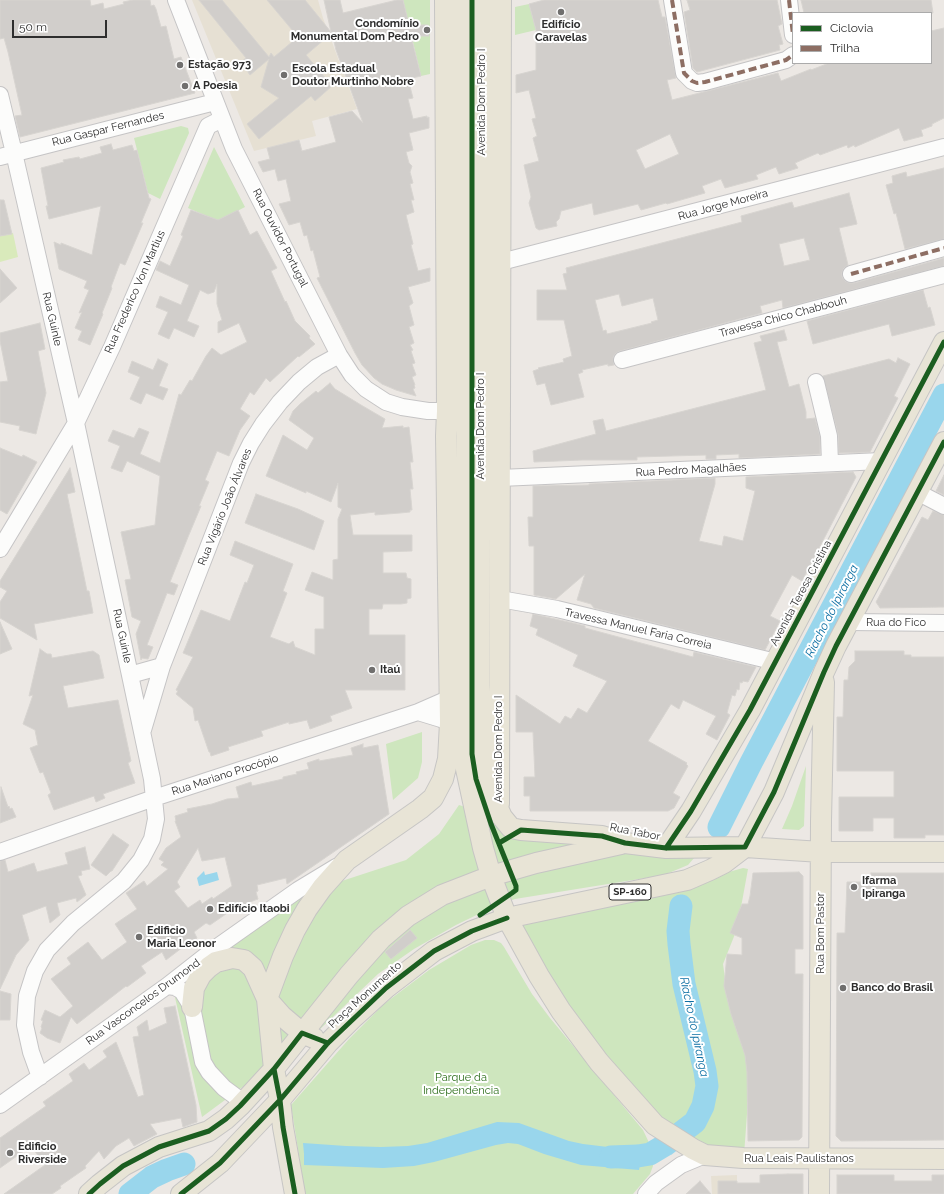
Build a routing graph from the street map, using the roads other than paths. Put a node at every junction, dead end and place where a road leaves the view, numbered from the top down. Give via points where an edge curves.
1 (176, 0) edge
2 (445, 0) edge
3 (465, 0) edge
4 (482, 0) edge
5 (501, 0) edge
6 (672, 0) edge
7 (789, 0) edge
8 (792, 26) edge
9 (792, 56) edge
10 (0, 95) edge
11 (501, 100) junction
12 (215, 102) junction
13 (194, 108) junction
14 (222, 119) junction
15 (208, 126) junction
16 (482, 127) junction
17 (944, 146) edge
18 (7, 155) edge
19 (944, 248) edge
20 (501, 262) junction
21 (851, 274) dead end
22 (944, 275) edge
23 (944, 342) edge
24 (339, 355) junction
25 (622, 360) dead end
26 (816, 382) dead end
27 (447, 411) junction
28 (76, 423) junction
29 (944, 442) edge
30 (57, 455) junction
31 (84, 460) junction
32 (882, 461) junction
33 (830, 463) junction
34 (500, 478) junction
35 (918, 492) junction
36 (944, 506) edge
37 (0, 549) edge
38 (500, 599) junction
39 (848, 622) junction
40 (944, 623) edge
41 (776, 662) junction
42 (162, 666) junction
43 (824, 672) junction
44 (499, 674) junction
45 (130, 675) junction
46 (465, 691) junction
47 (418, 712) junction
48 (458, 727) junction
49 (142, 731) junction
50 (154, 798) junction
51 (499, 808) junction
52 (625, 843) junction
53 (745, 847) junction
54 (666, 848) junction
55 (0, 852) edge
56 (821, 852) junction
57 (944, 852) edge
58 (348, 860) junction
59 (492, 876) junction
60 (507, 918) junction
61 (167, 986) junction
62 (267, 999) junction
63 (192, 1007) junction
64 (302, 1033) junction
65 (328, 1043) junction
66 (274, 1069) junction
67 (40, 1077) junction
68 (280, 1100) junction
69 (244, 1102) junction
70 (0, 1105) edge
71 (699, 1152) junction
72 (820, 1159) junction
73 (944, 1159) edge
74 (89, 1194) edge
75 (181, 1194) edge
76 (295, 1194) edge
77 (646, 1194) edge
78 (819, 1194) edge

1 - 12 street, Rua Ouvidor Portugal
2 - 27 main road, Avenida Dom Pedro I
3 - 46 main road, Avenida Dom Pedro I
4 - 16 main road, Avenida Dom Pedro I
5 - 11 main road, Avenida Dom Pedro I
6 - 9 street via 684,73 692,81 705,82 786,60
7 - 8 street
10 - 18 street, Rua Guinle
11 - 16 main road
11 - 20 main road, Avenida Dom Pedro I
12 - 13 street, Rua Gaspar Fernandes
12 - 14 street, Rua Ouvidor Portugal
13 - 15 street
13 - 18 street, Rua Gaspar Fernandes
14 - 15 street
14 - 24 street, Rua Ouvidor Portugal via 234,149
15 - 28 street, Rua Frederico Von Martius
16 - 46 main road, Avenida Dom Pedro I
17 - 20 street, Rua Jorge Moreira
18 - 28 street, Rua Guinle
19 - 21 street
20 - 34 main road, Avenida Dom Pedro I
22 - 25 street, Travessa Chico Chabbouh
23 - 32 main road, Avenida Teresa Cristina
24 - 27 street, Rua Ouvidor Portugal via 352,375 366,389 386,402 428,411
24 - 42 street, Rua Vigário João Álvares via 317,367 299,382 280,402 251,443
26 - 33 street via 829,436
27 - 46 main road, Avenida Dom Pedro I via 448,519
28 - 30 street, Rua Frederico Von Martius
28 - 31 street, Rua Guinle
29 - 35 main road, SP-160
30 - 31 street via 71,455
30 - 37 street, Rua Frederico Von Martius
31 - 45 street, Rua Guinle
32 - 33 street, Rua Pedro Magalhães
32 - 41 main road, Avenida Teresa Cristina
33 - 34 street, Rua Pedro Magalhães
34 - 38 main road, Avenida Dom Pedro I
35 - 36 street
35 - 39 main road, SP-160
38 - 41 street, Travessa Manuel Faria Correia via 557,609
38 - 44 main road, Avenida Dom Pedro I
39 - 40 street, Rua do Fico
39 - 43 main road, SP-160
41 - 54 main road, Avenida Teresa Cristina via 750,710
42 - 45 street
42 - 49 street, Rua Vigário João Álvares
43 - 53 main road, SP-160 via 774,792
43 - 56 main road, Rua Bom Pastor
44 - 46 main road
44 - 51 main road, Avenida Dom Pedro I
45 - 49 street, Rua Guinle
46 - 47 street, Rua Mariano Procópio
46 - 48 main road, Avenida Dom Pedro I
46 - 51 main road, Avenida Dom Pedro I via 485,779 490,794
47 - 48 street
47 - 50 street, Rua Mariano Procópio
48 - 58 main road via 446,771 433,798
48 - 59 main road, Avenida Dom Pedro I via 479,831
49 - 50 street, Rua Guinle
50 - 55 street, Rua Mariano Procópio
50 - 67 street, Rua Guinle via 156,819 152,840 141,860 124,881 73,923 47,950 35,972 27,996 25,1024
51 - 52 main road, Rua Tabor via 502,817 511,828 602,836
52 - 54 main road, Rua Tabor
52 - 59 main road, Rua Tabor via 536,863
53 - 54 main road, Rua Tabor
53 - 56 main road, Rua Tabor
53 - 60 main road, SP-160 via 724,863 687,880
56 - 57 main road, Rua Tabor
56 - 72 main road, Rua Bom Pastor
58 - 61 street, Rua Vasconcelos Drumond via 298,890
58 - 62 main road via 322,888 303,916 283,956
59 - 60 main road
59 - 64 main road, Praça Monumento via 442,895 408,916 381,939
60 - 65 main road, Praça Monumento / SP-160 via 472,931 434,951 386,988
60 - 71 main road, Rua Leais Paulistanos via 539,976 599,1062 655,1125
61 - 63 street via 182,991
61 - 67 street, Rua Vasconcelos Drumond
62 - 63 main road via 253,968 244,960 232,958 216,962 201,975 194,988
62 - 64 main road
62 - 66 main road
63 - 69 street via 203,1062 216,1081 231,1095
64 - 65 main road
64 - 66 main road, Praça Monumento
65 - 68 main road, Praça Monumento / SP-160
66 - 68 main road
66 - 69 main road, Praça Monumento
67 - 70 street, Rua Vasconcelos Drumond
68 - 75 main road, SP-160 via 220,1163
68 - 76 main road
69 - 74 main road, Praça Monumento via 209,1131 159,1147 123,1166
71 - 72 main road, Rua Leais Paulistanos via 742,1158
71 - 77 street via 656,1183
72 - 73 main road, Rua Leais Paulistanos
72 - 78 main road, Rua Bom Pastor

